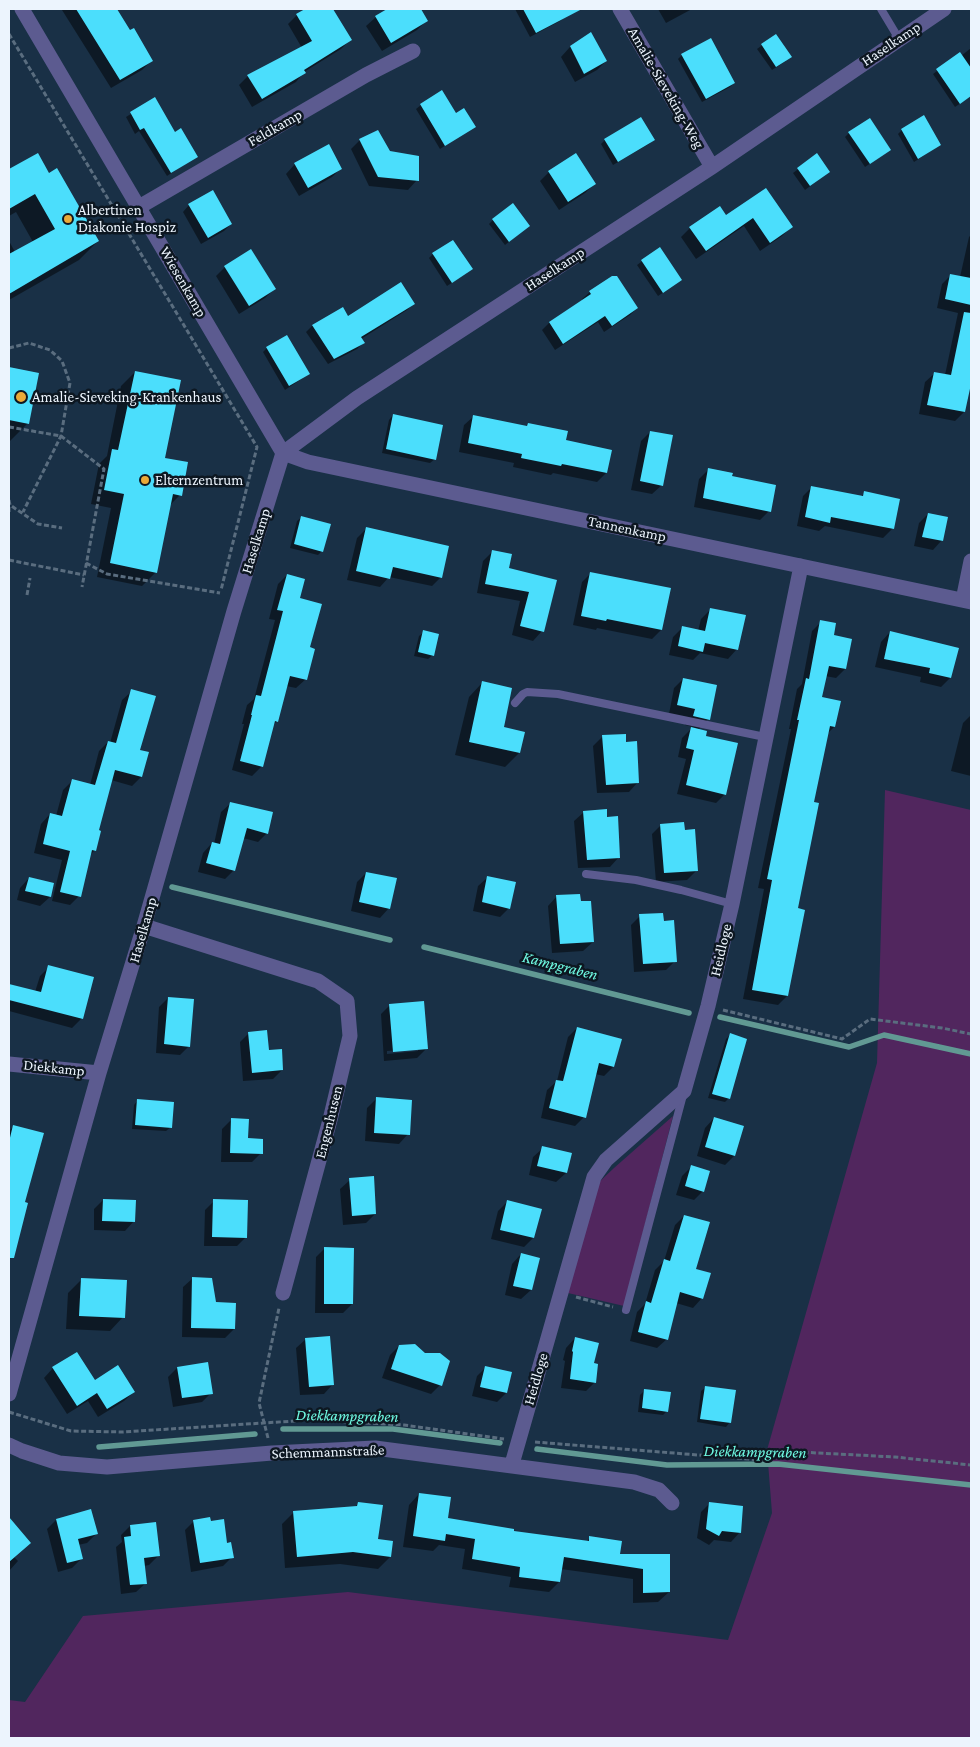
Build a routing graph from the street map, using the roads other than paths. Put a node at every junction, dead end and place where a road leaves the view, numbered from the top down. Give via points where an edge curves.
1 (22, 9) edge
2 (620, 9) edge
3 (882, 9) edge
4 (944, 9) edge
5 (900, 39) junction
6 (413, 51) dead end
7 (712, 167) junction
8 (139, 207) junction
9 (283, 453) junction
10 (971, 561) edge
11 (801, 566) junction
12 (967, 601) edge
13 (516, 703) dead end
14 (765, 737) junction
15 (586, 874) dead end
16 (732, 904) junction
17 (144, 926) junction
18 (9, 1064) edge
19 (99, 1073) junction
20 (684, 1091) junction
21 (283, 1293) road end
22 (626, 1310) road end
23 (9, 1394) edge
24 (9, 1445) edge
25 (512, 1464) junction
26 (672, 1503) dead end

1 - 8 street, Wiesenkamp
2 - 7 street, Amalie-Sieveking-Weg
3 - 5 lane
4 - 5 street, Haselkamp
5 - 7 street, Haselkamp
6 - 8 street, Feldkamp
7 - 9 street, Haselkamp via 357,398
8 - 9 street, Wiesenkamp
9 - 11 street, Tannenkamp via 317,464
9 - 17 street, Haselkamp
10 - 12 street
11 - 12 street, Tannenkamp
11 - 14 street, Heidloge
13 - 14 lane via 528,692 558,694
14 - 16 street, Heidloge
15 - 16 lane via 636,880
16 - 20 street, Heidloge
17 - 19 street, Haselkamp
17 - 21 street, Engenhusen via 318,981 347,1001 350,1036
18 - 19 street, Diekkamp
19 - 23 street, Haselkamp
20 - 22 lane
20 - 25 street, Heidloge via 606,1160 594,1177
24 - 25 street, Schemmannstraße via 59,1463 107,1467 375,1448
25 - 26 street, Schemmannstraße via 634,1482 659,1490

